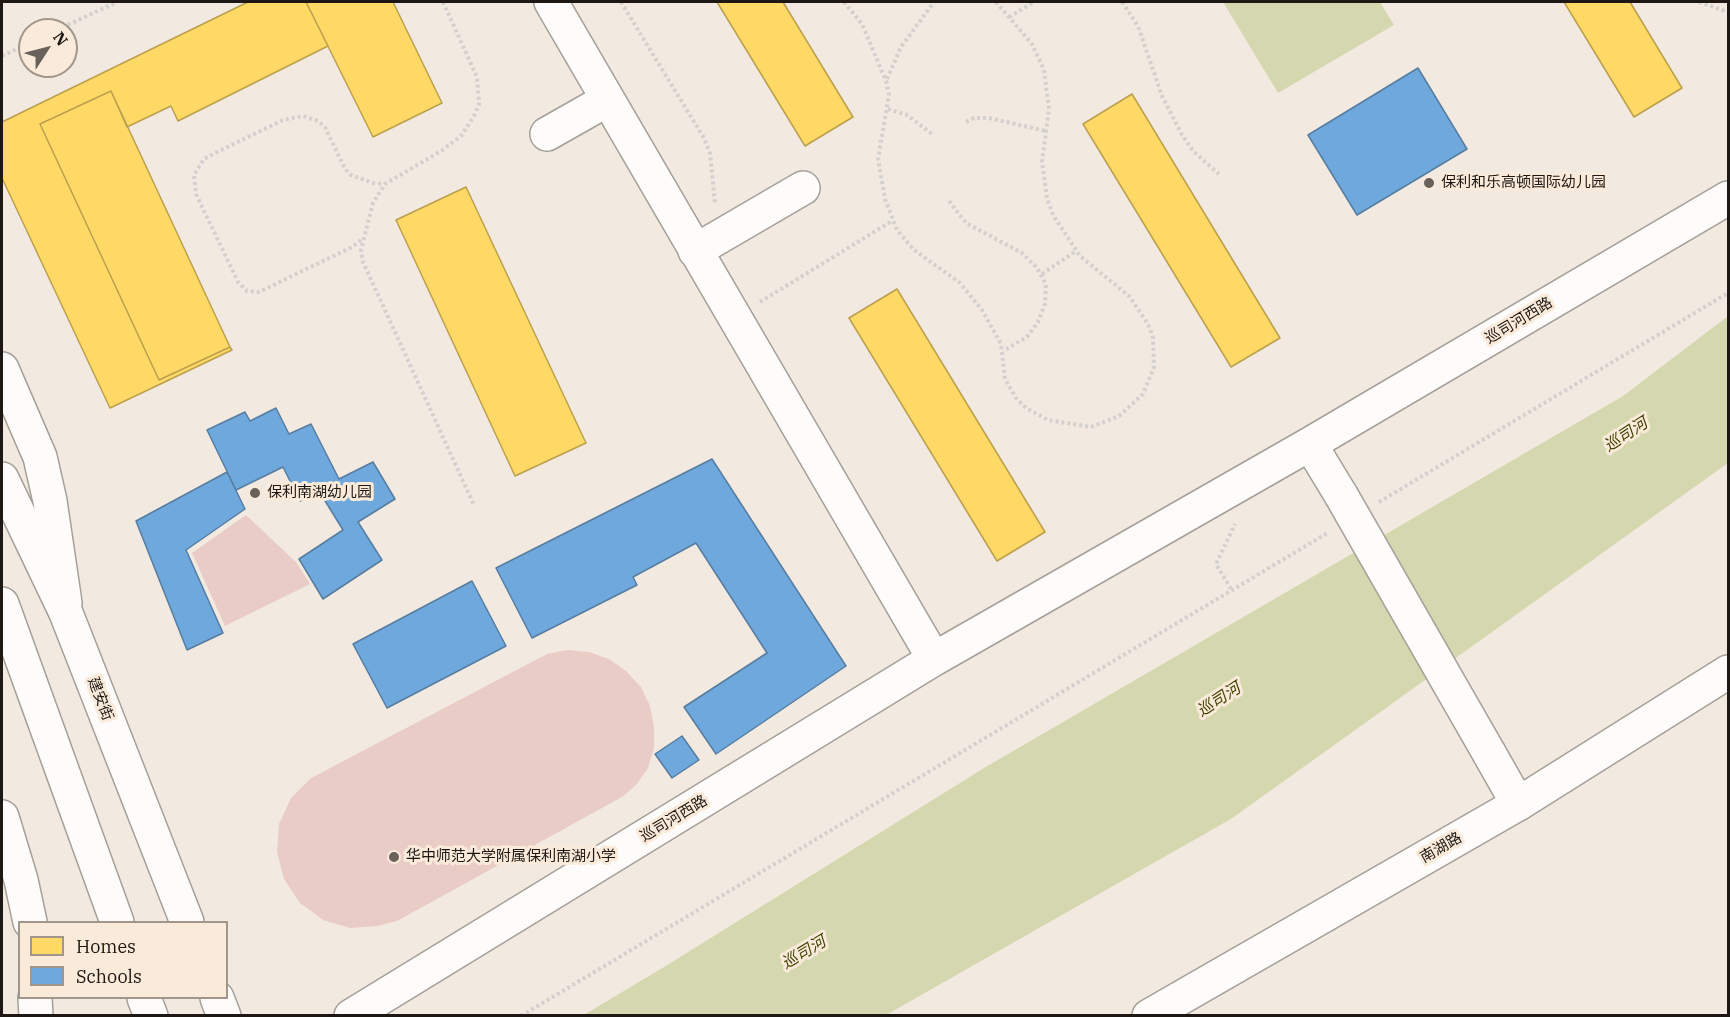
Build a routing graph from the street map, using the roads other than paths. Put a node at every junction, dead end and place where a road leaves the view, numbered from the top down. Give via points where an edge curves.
1 (550, 2) edge
2 (607, 100) junction
3 (546, 134) dead end
4 (803, 188) dead end
5 (1728, 198) edge
6 (695, 251) junction
7 (2, 369) edge
8 (1310, 444) junction
9 (2, 479) edge
10 (2, 604) edge
11 (66, 613) junction
12 (8, 632) edge
13 (934, 659) junction
14 (1728, 672) edge
15 (1518, 804) junction
16 (2, 817) edge
17 (30, 921) edge
18 (117, 921) edge
19 (188, 921) edge
20 (35, 999) edge
21 (144, 999) edge
22 (217, 999) edge
23 (36, 1016) edge
24 (151, 1016) edge
25 (224, 1016) edge
26 (351, 1016) edge
27 (1149, 1016) edge

1 - 2 street
2 - 3 street
2 - 6 street
4 - 6 street
5 - 8 street, 巡司河西路
6 - 13 street
7 - 11 street via 40,457
8 - 13 street, 巡司河西路
8 - 15 street, bridge
9 - 11 street, 建安街
10 - 12 street
11 - 19 street, 建安街
12 - 18 street
13 - 26 street, 巡司河西路
14 - 15 street, 南湖路
15 - 27 street, 南湖路
16 - 17 street
20 - 23 street
21 - 24 street
22 - 25 street

